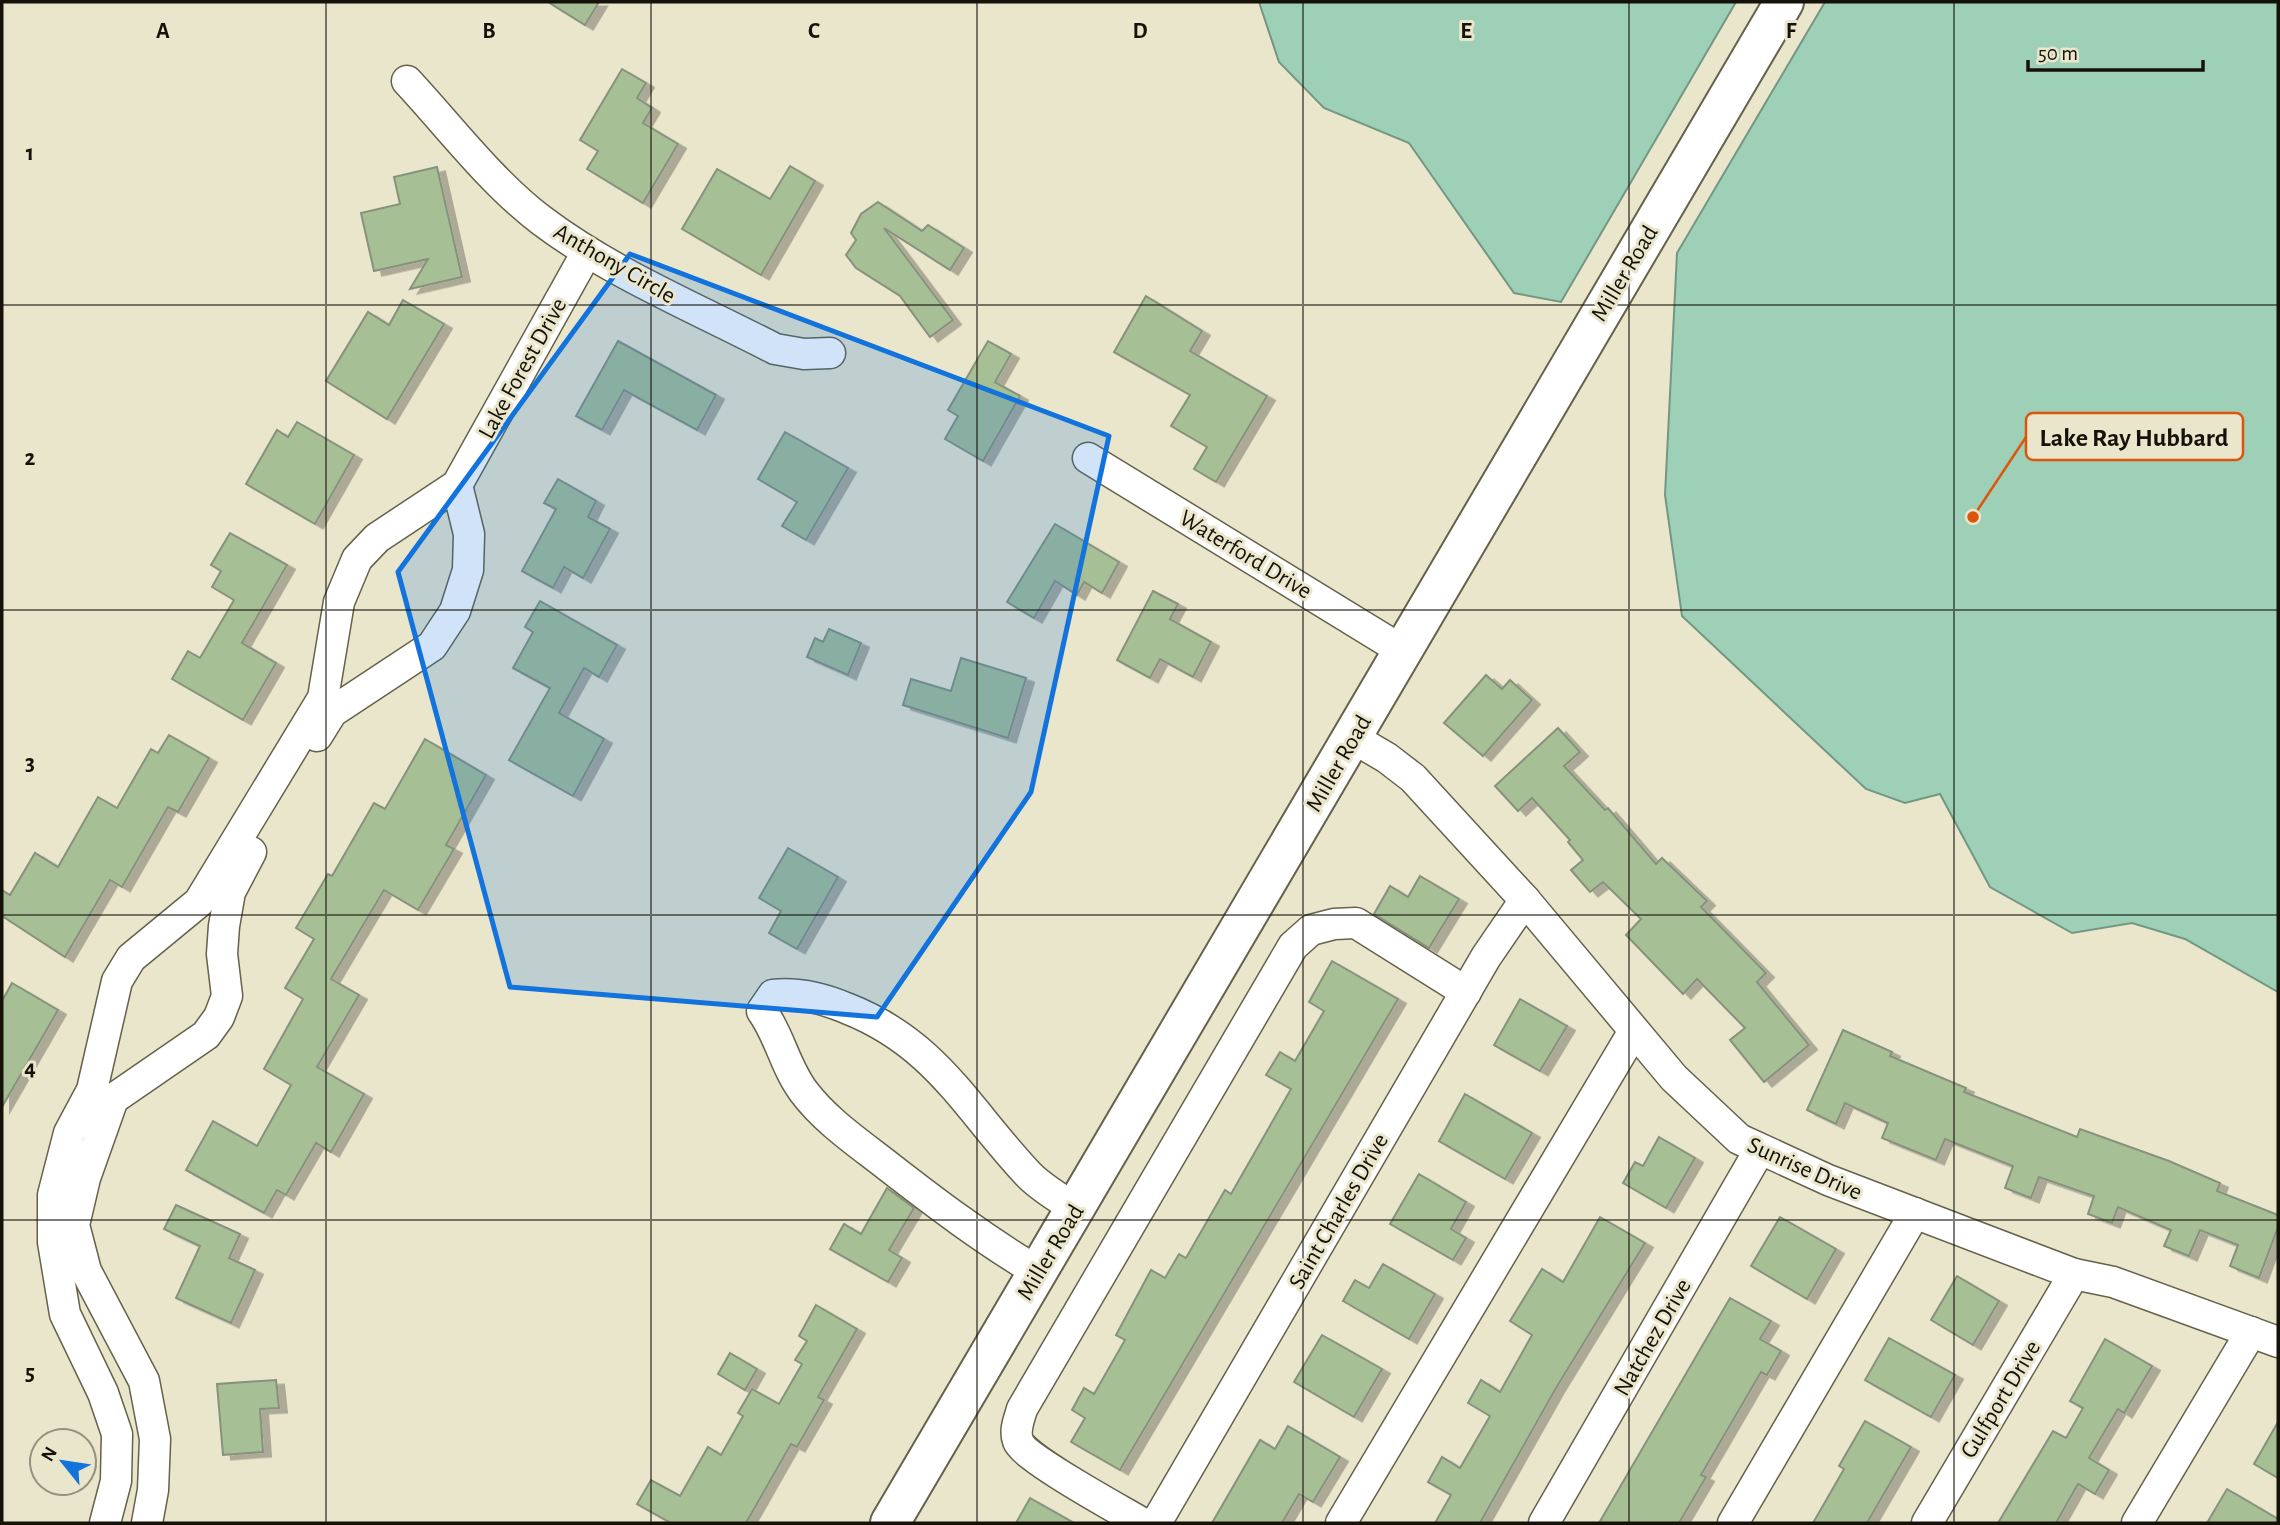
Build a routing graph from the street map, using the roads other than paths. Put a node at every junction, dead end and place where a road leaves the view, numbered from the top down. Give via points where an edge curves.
1 (1784, 2) edge
2 (407, 81) dead end
3 (587, 252) junction
4 (830, 353) dead end
5 (1088, 458) dead end
6 (457, 485) junction
7 (1404, 650) junction
8 (1353, 738) junction
9 (265, 809) junction
10 (1525, 900) junction
11 (1466, 992) junction
12 (1634, 1031) junction
13 (1759, 1151) junction
14 (1075, 1209) junction
15 (1915, 1213) junction
16 (68, 1254) junction
17 (1038, 1272) junction
18 (2074, 1274) junction
19 (2265, 1337) edge
20 (106, 1523) edge
21 (146, 1523) edge
22 (890, 1523) edge
23 (1142, 1523) edge
24 (1156, 1523) edge
25 (1341, 1523) edge
26 (1544, 1523) edge
27 (1733, 1523) edge
28 (1927, 1523) edge
29 (2137, 1523) edge

1 - 7 main road, Miller Road
2 - 3 street, Anthony Circle via 510,192
3 - 4 street, Anthony Circle via 775,349
3 - 6 street, Lake Forest Drive
5 - 7 street, Waterford Drive
6 - 9 street, Lake Forest Drive via 377,538 357,559 339,602 323,698
6 - 9 street, Lake Forest Drive via 468,570 455,611 432,646 332,712
7 - 8 main road, Miller Road
8 - 10 street, Sunrise Drive via 1413,778
8 - 14 main road, Miller Road
9 - 16 street, Lake Forest Drive via 230,892 222,954 227,996 219,1017 206,1035 113,1099 85,1178
9 - 16 street, Lake Forest Drive via 199,902 131,958 117,981 92,1090 68,1133 53,1195
10 - 11 street, Saint Charles Drive
10 - 12 street, Sunrise Drive
11 - 23 street via 1356,923 1311,930 1293,946 1022,1409 1016,1430 1018,1444 1037,1460
11 - 24 street, Saint Charles Drive
12 - 13 street, Sunrise Drive via 1709,1114
12 - 25 street
13 - 15 street, Sunrise Drive
13 - 26 street, Natchez Drive
14 - 17 main road, Miller Road
14 - 17 street via 1030,1176 954,1084 915,1046 876,1020 826,1000 791,993 773,995 762,1011 777,1032 804,1092 836,1125 978,1236
15 - 18 street, Sunrise Drive
15 - 27 street
16 - 20 street, Lake Forest Drive via 65,1314 117,1434 116,1481
16 - 21 street, Lake Forest Drive via 86,1270 145,1381 155,1439
17 - 22 main road, Miller Road
18 - 19 street, Sunrise Drive via 2113,1282
18 - 28 street, Gulfport Drive
19 - 29 street

